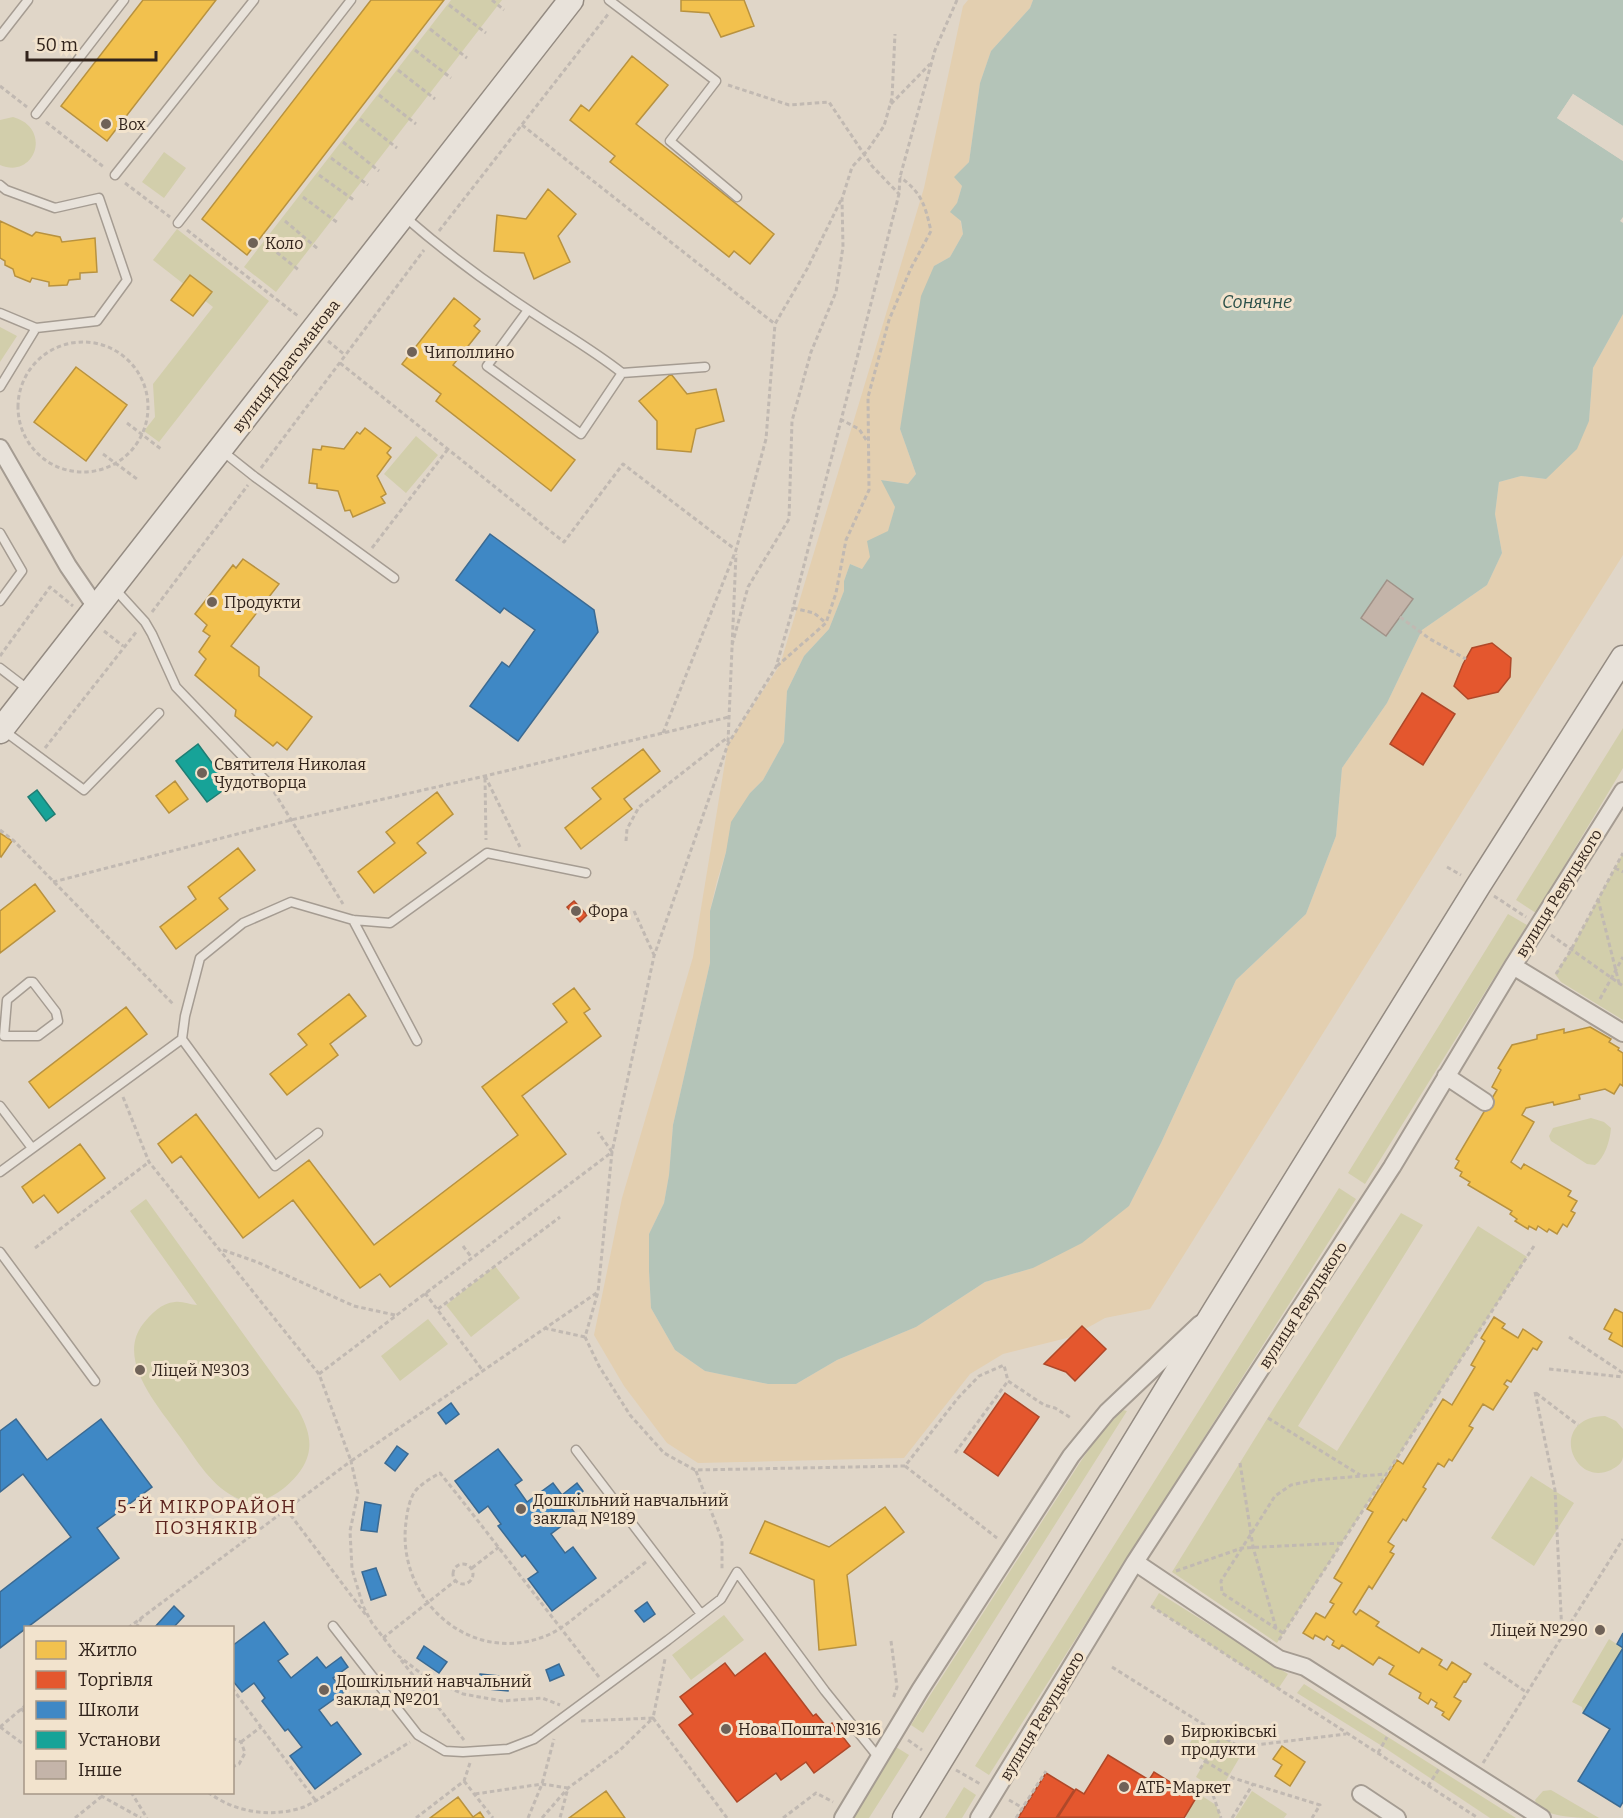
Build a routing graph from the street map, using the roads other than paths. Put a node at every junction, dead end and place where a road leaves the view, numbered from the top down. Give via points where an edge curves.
1 (28, 0) edge
2 (124, 0) edge
3 (254, 0) edge
4 (351, 0) edge
5 (571, 0) edge
6 (612, 2) edge
7 (0, 36) edge
8 (36, 114) road end
9 (115, 175) road end
10 (0, 185) edge
11 (737, 197) dead end
12 (403, 214) junction
13 (178, 223) road end
14 (528, 310) junction
15 (0, 313) edge
16 (36, 328) junction
17 (705, 367) dead end
18 (622, 373) junction
19 (0, 387) edge
20 (0, 448) edge
21 (221, 450) junction
22 (0, 533) edge
23 (394, 578) dead end
24 (113, 586) junction
25 (0, 601) edge
26 (92, 613) junction
27 (1623, 658) edge
28 (0, 668) edge
29 (31, 692) junction
30 (159, 713) dead end
31 (0, 730) edge
32 (268, 783) road end
33 (1623, 791) edge
34 (586, 873) dead end
35 (353, 920) junction
36 (1513, 966) junction
37 (1623, 1033) edge
38 (2, 1037) edge
39 (182, 1039) junction
40 (417, 1041) dead end
41 (1446, 1076) junction
42 (1485, 1102) dead end
43 (0, 1106) edge
44 (318, 1132) dead end
45 (32, 1148) junction
46 (0, 1173) edge
47 (1, 1256) edge
48 (1216, 1309) junction
49 (95, 1382) dead end
50 (576, 1450) dead end
51 (1135, 1562) junction
52 (701, 1614) junction
53 (333, 1626) dead end
54 (879, 1758) junction
55 (1361, 1794) dead end
56 (843, 1818) edge
57 (905, 1818) edge
58 (979, 1818) edge
59 (1397, 1818) edge
60 (1542, 1818) edge

1 - 7 lane
2 - 8 lane
3 - 9 lane
4 - 13 lane
5 - 12 street, вулиця Драгоманова
6 - 11 lane via 716,81 670,141
10 - 16 lane via 55,208 99,198 127,280 97,321
12 - 14 lane
12 - 21 street, вулиця Драгоманова
14 - 18 lane
14 - 18 lane via 487,366 558,419 581,434
15 - 16 lane
16 - 19 lane
17 - 18 lane
20 - 26 street
21 - 23 lane
21 - 24 street, вулиця Драгоманова
22 - 25 lane via 22,571
24 - 26 street, вулиця Драгоманова
24 - 32 lane via 145,622 176,687
26 - 29 street, вулиця Драгоманова
27 - 48 street
28 - 29 lane
29 - 31 street, вулиця Драгоманова
30 - 31 lane via 84,790
33 - 36 street, вулиця Ревуцького
34 - 35 lane via 487,853 390,923
35 - 39 lane via 291,902 243,923 200,958
35 - 40 lane
36 - 37 street
36 - 41 street, вулиця Ревуцького
38 - 38 lane via 38,1036 58,1021 56,1012 33,982 23,985 7,1000
39 - 44 lane via 275,1166
39 - 45 lane
41 - 42 street
41 - 51 street, вулиця Ревуцького via 1392,1167
43 - 45 lane
45 - 46 lane
47 - 49 lane
48 - 54 street via 1107,1412 1071,1456
48 - 57 street
50 - 52 lane
51 - 58 street, вулиця Ревуцького
51 - 60 street via 1279,1659 1305,1667
52 - 53 lane via 534,1739 508,1749 474,1752 445,1751 419,1736
52 - 54 lane via 721,1599 737,1572
54 - 56 street
55 - 59 street

